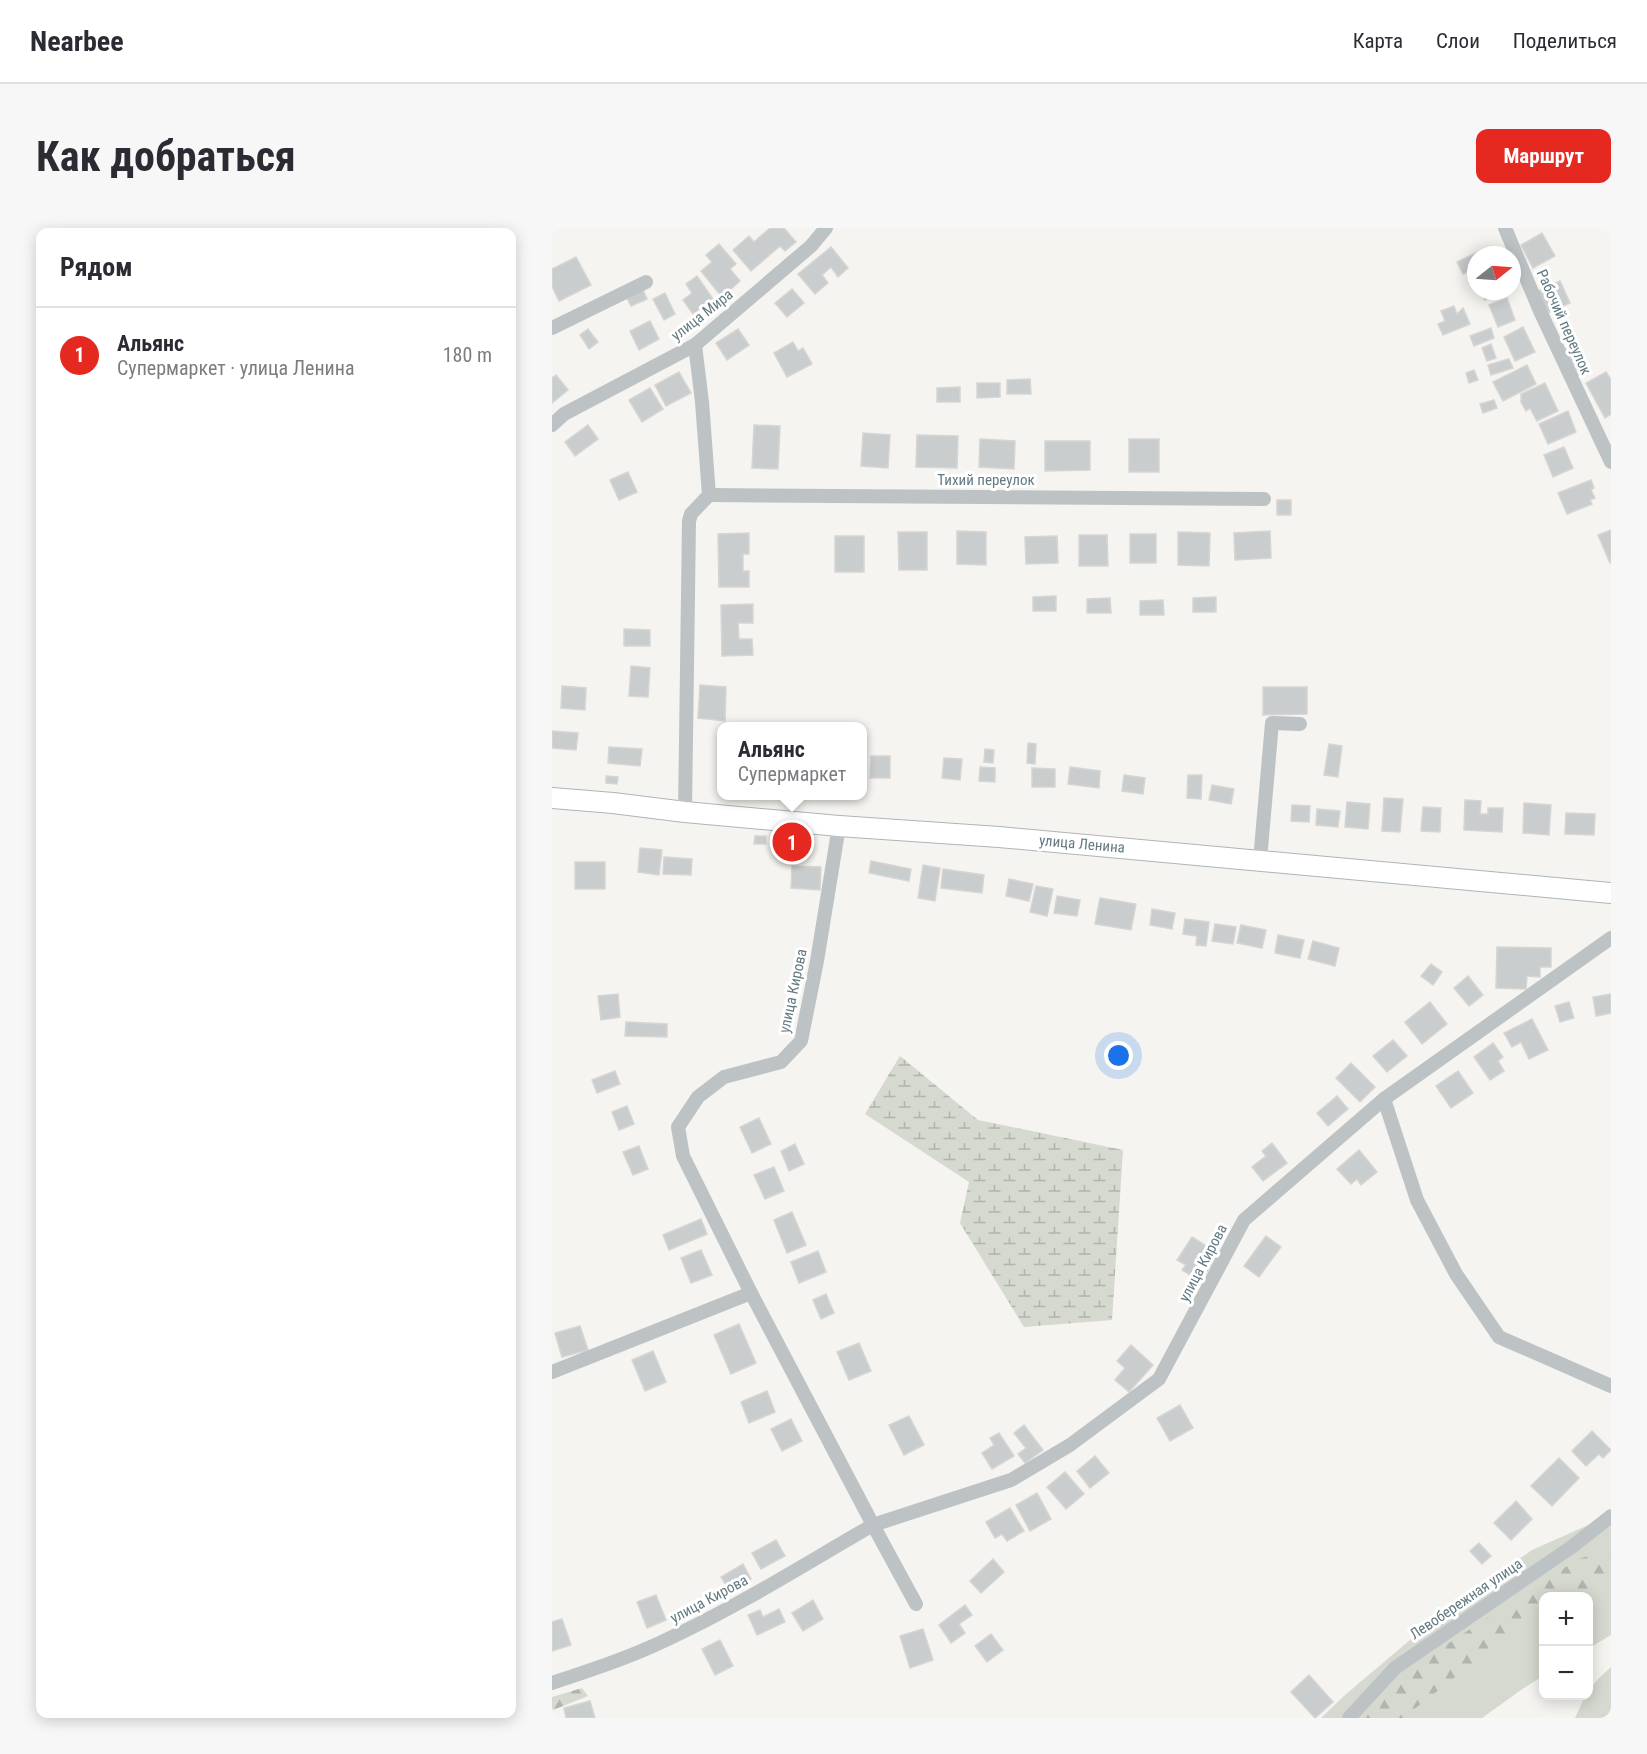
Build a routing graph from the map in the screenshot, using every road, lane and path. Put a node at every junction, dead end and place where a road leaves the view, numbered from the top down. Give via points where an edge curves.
1 (826, 228) edge
2 (1505, 228) edge
3 (646, 282) dead end
4 (552, 328) edge
5 (695, 345) junction
6 (552, 425) edge
7 (1611, 462) edge
8 (709, 495) junction
9 (1264, 499) dead end
10 (1300, 724) dead end
11 (552, 798) edge
12 (685, 812) junction
13 (839, 826) junction
14 (1260, 860) junction
15 (1611, 893) edge
16 (1611, 938) edge
17 (1384, 1099) junction
18 (751, 1293) junction
19 (552, 1372) edge
20 (1611, 1386) edge
21 (1611, 1516) edge
22 (873, 1525) junction
23 (916, 1604) dead end
24 (552, 1683) edge
25 (1349, 1718) edge

1 - 5 street, улица Мира
2 - 7 street, Рабочий переулок
3 - 4 street
5 - 6 street, улица Мира via 564,414
5 - 8 street
8 - 9 street, Тихий переулок
8 - 12 street via 689,521
10 - 14 street via 1272,723
11 - 12 main road, улица Ленина
12 - 13 main road, улица Ленина
13 - 14 main road, улица Ленина
13 - 18 street, улица Кирова via 801,1041 781,1062 724,1077 698,1097 678,1127 682,1156
14 - 15 main road, улица Ленина
16 - 17 street, улица Кирова
17 - 20 street via 1417,1200 1456,1274 1499,1338
17 - 22 street, улица Кирова via 1245,1220 1159,1379 1070,1445 1011,1480
18 - 19 street
18 - 22 street, улица Кирова
21 - 25 street, Левобережная улица via 1395,1668
22 - 23 street, улица Кирова
22 - 24 street, улица Кирова via 668,1639

